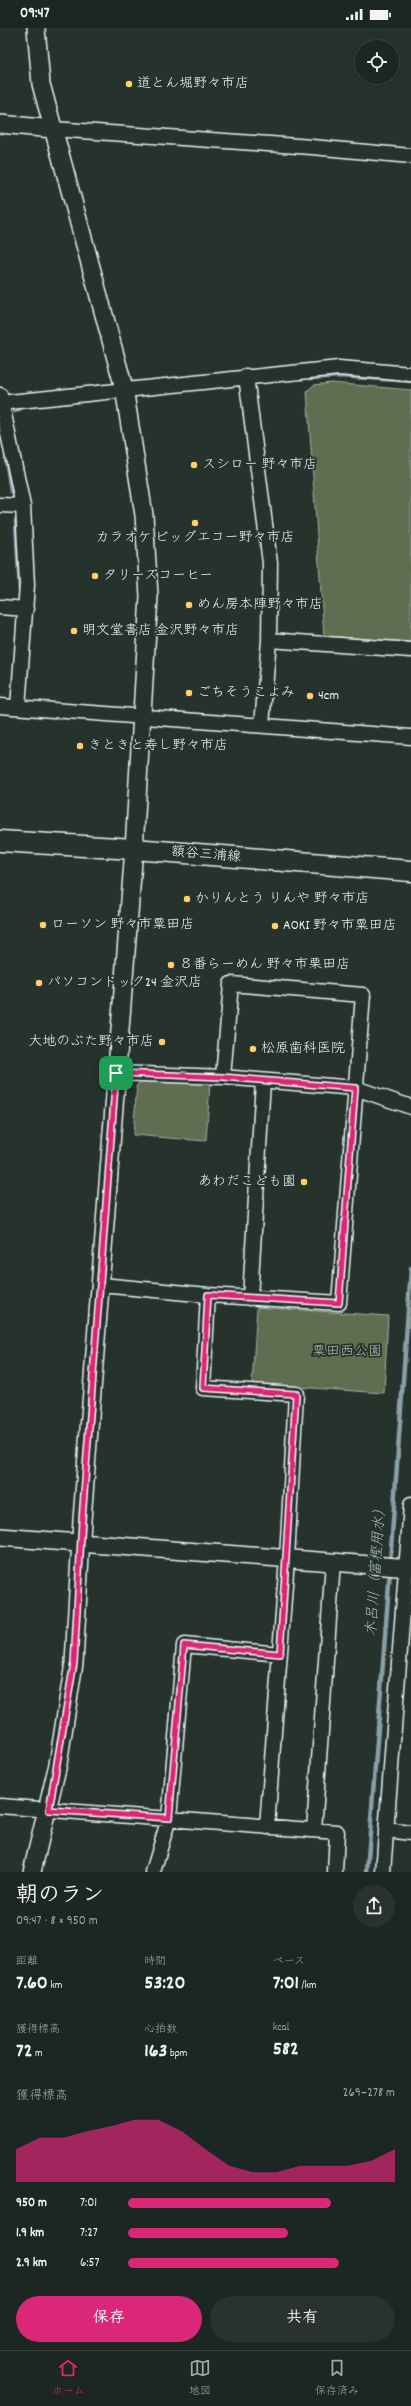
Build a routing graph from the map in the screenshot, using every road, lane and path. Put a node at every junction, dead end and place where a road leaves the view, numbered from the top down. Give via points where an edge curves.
1 (36, 28) edge
2 (0, 124) edge
3 (53, 129) junction
4 (411, 156) edge
5 (411, 374) edge
6 (246, 376) junction
7 (124, 388) junction
8 (1, 400) edge
9 (0, 505) edge
10 (22, 506) junction
11 (0, 606) edge
12 (26, 608) junction
13 (269, 640) junction
14 (411, 650) edge
15 (0, 706) edge
16 (18, 708) junction
17 (141, 718) junction
18 (262, 725) junction
19 (411, 737) edge
20 (0, 841) edge
21 (134, 849) junction
22 (411, 872) edge
23 (116, 1073) junction
24 (223, 1077) junction
25 (263, 1081) junction
26 (355, 1088) junction
27 (411, 1107) edge
28 (101, 1285) junction
29 (208, 1295) junction
30 (250, 1298) junction
31 (411, 1505) edge
32 (0, 1537) edge
33 (81, 1542) junction
34 (287, 1558) junction
35 (333, 1562) junction
36 (399, 1567) edge
37 (280, 1654) junction
38 (0, 1806) edge
39 (49, 1810) junction
40 (169, 1818) junction
41 (267, 1827) junction
42 (314, 1830) junction
43 (386, 1830) junction
44 (411, 1833) edge
45 (32, 1872) edge
46 (153, 1872) edge
47 (335, 1872) edge
48 (383, 1872) edge

1 - 3 street via 42,84
2 - 3 street
3 - 4 street
3 - 7 street
5 - 6 street via 339,368
6 - 7 street
6 - 13 street via 270,563
7 - 8 street
7 - 17 street via 144,515 149,596
8 - 10 street
9 - 10 street
10 - 12 street
11 - 12 street
12 - 16 street
13 - 14 street
13 - 18 street
15 - 16 street
16 - 17 street
17 - 18 street
17 - 21 street
18 - 19 street
20 - 21 main road, 額谷三浦線
21 - 22 main road, 額谷三浦線
21 - 23 street
23 - 24 street
23 - 28 street
24 - 25 street
24 - 26 street via 231,984 239,984 362,995
25 - 26 street
25 - 30 street
26 - 27 street
26 - 30 street via 339,1303
28 - 29 street
28 - 33 street
29 - 30 street
29 - 34 street via 203,1388 296,1394
31 - 36 street
32 - 33 street
33 - 34 street
33 - 39 street via 74,1663
34 - 35 street
34 - 37 street
35 - 36 street
35 - 42 street
36 - 43 street
37 - 40 street via 184,1645
37 - 41 street
38 - 39 street
39 - 40 street
39 - 45 street
40 - 41 street
40 - 46 street
41 - 42 street
42 - 47 street via 337,1832
43 - 44 street
43 - 48 street

